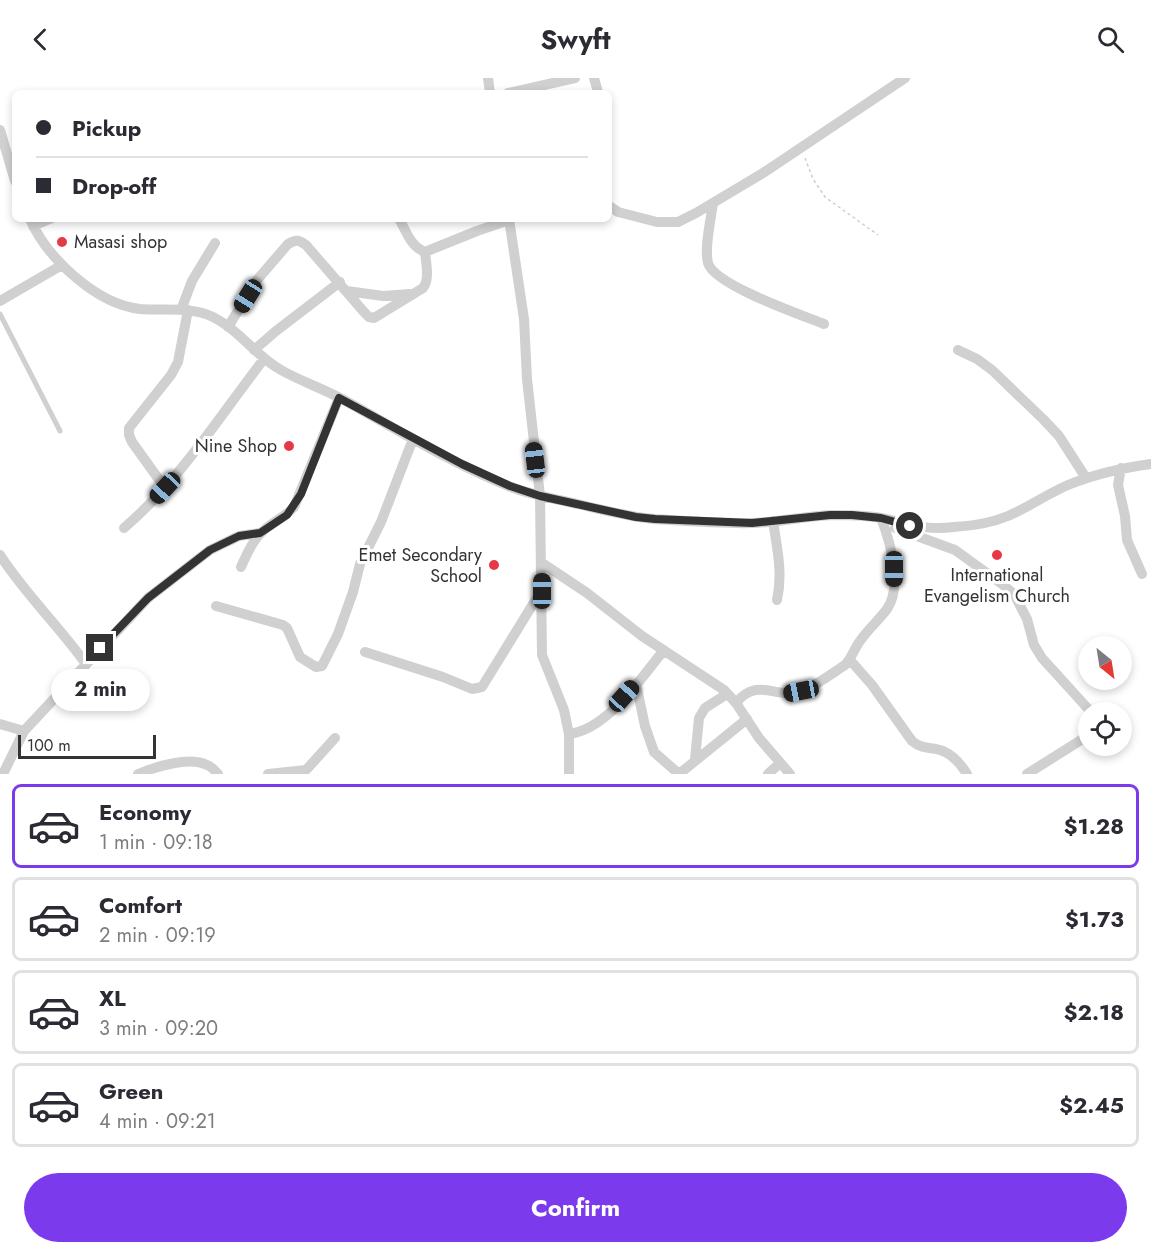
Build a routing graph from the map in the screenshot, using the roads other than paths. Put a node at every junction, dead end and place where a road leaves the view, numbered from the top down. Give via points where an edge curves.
1 (575, 78) edge
2 (905, 78) edge
3 (521, 90) edge
4 (0, 130) edge
5 (8, 161) edge
6 (713, 203) junction
7 (612, 208) edge
8 (401, 222) edge
9 (501, 222) edge
10 (509, 222) edge
11 (31, 223) edge
12 (215, 243) dead end
13 (425, 252) junction
14 (62, 265) junction
15 (343, 287) junction
16 (416, 293) junction
17 (0, 301) edge
18 (184, 310) junction
19 (0, 314) edge
20 (824, 324) dead end
21 (228, 327) junction
22 (254, 350) junction
23 (958, 350) dead end
24 (264, 358) junction
25 (339, 398) junction
26 (60, 431) dead end
27 (413, 439) junction
28 (1151, 464) edge
29 (1121, 468) junction
30 (1086, 478) junction
31 (165, 488) junction
32 (540, 496) junction
33 (882, 520) junction
34 (773, 521) junction
35 (124, 528) dead end
36 (260, 533) junction
37 (0, 555) edge
38 (542, 562) junction
39 (241, 567) dead end
40 (1142, 574) dead end
41 (542, 591) junction
42 (777, 600) dead end
43 (216, 606) dead end
44 (664, 650) junction
45 (365, 652) dead end
46 (850, 660) junction
47 (86, 664) junction
48 (636, 684) junction
49 (727, 694) junction
50 (1082, 702) edge
51 (736, 703) junction
52 (747, 719) junction
53 (0, 724) edge
54 (24, 731) junction
55 (569, 734) junction
56 (335, 738) dead end
57 (1078, 742) edge
58 (695, 759) junction
59 (780, 763) junction
60 (3, 774) edge
61 (138, 774) edge
62 (218, 774) edge
63 (268, 774) edge
64 (569, 774) edge
65 (679, 774) edge
66 (768, 774) edge
67 (790, 774) edge
68 (967, 774) edge
69 (1027, 774) edge

1 - 3 street
2 - 6 street
4 - 5 street
6 - 7 street via 678,222 657,222
6 - 20 street via 708,262 712,272 767,302
8 - 13 street via 416,249
9 - 13 street
10 - 32 street via 524,319 526,379
11 - 14 street
12 - 18 street via 192,281
13 - 16 street via 426,284
14 - 17 street
14 - 18 street via 119,304 139,309
15 - 16 street via 383,296
15 - 16 street via 374,318
15 - 21 street via 306,245 294,240 257,280
15 - 22 street
18 - 21 street via 211,316
18 - 31 street via 178,362 129,428 132,442
19 - 26 lane
21 - 22 street
22 - 24 street
23 - 30 street via 992,370 1043,419
24 - 25 street
24 - 31 street
25 - 27 street
25 - 36 street via 294,507
27 - 32 street via 510,486
27 - 43 street via 322,666 316,667 300,657 283,625
28 - 29 street
29 - 30 street
29 - 40 street via 1119,485 1127,540
30 - 33 street via 1009,516 975,524 928,528
31 - 35 street
32 - 34 street via 636,517
32 - 38 street
33 - 34 street via 830,515
33 - 46 street via 893,560 894,587 889,607 860,641
33 - 50 street via 955,550 1014,594 1042,658
34 - 42 street via 781,572
36 - 39 street
36 - 47 street via 239,536 210,550 148,598
37 - 47 street
38 - 41 street
38 - 44 street
41 - 45 street via 482,687 472,689
41 - 55 street via 542,655 564,710
44 - 48 street
44 - 49 street
46 - 51 street via 801,691 752,690
46 - 68 street via 912,741 919,747 945,752
47 - 54 street
48 - 55 street via 603,719 586,730
48 - 65 street via 654,752
49 - 51 street
49 - 58 street via 699,718
51 - 52 street
52 - 58 street
52 - 59 street
53 - 54 street
54 - 60 street
55 - 64 street
56 - 63 street via 306,770
57 - 69 street
58 - 65 street
59 - 66 street
59 - 67 street
61 - 62 street via 178,763 207,765

